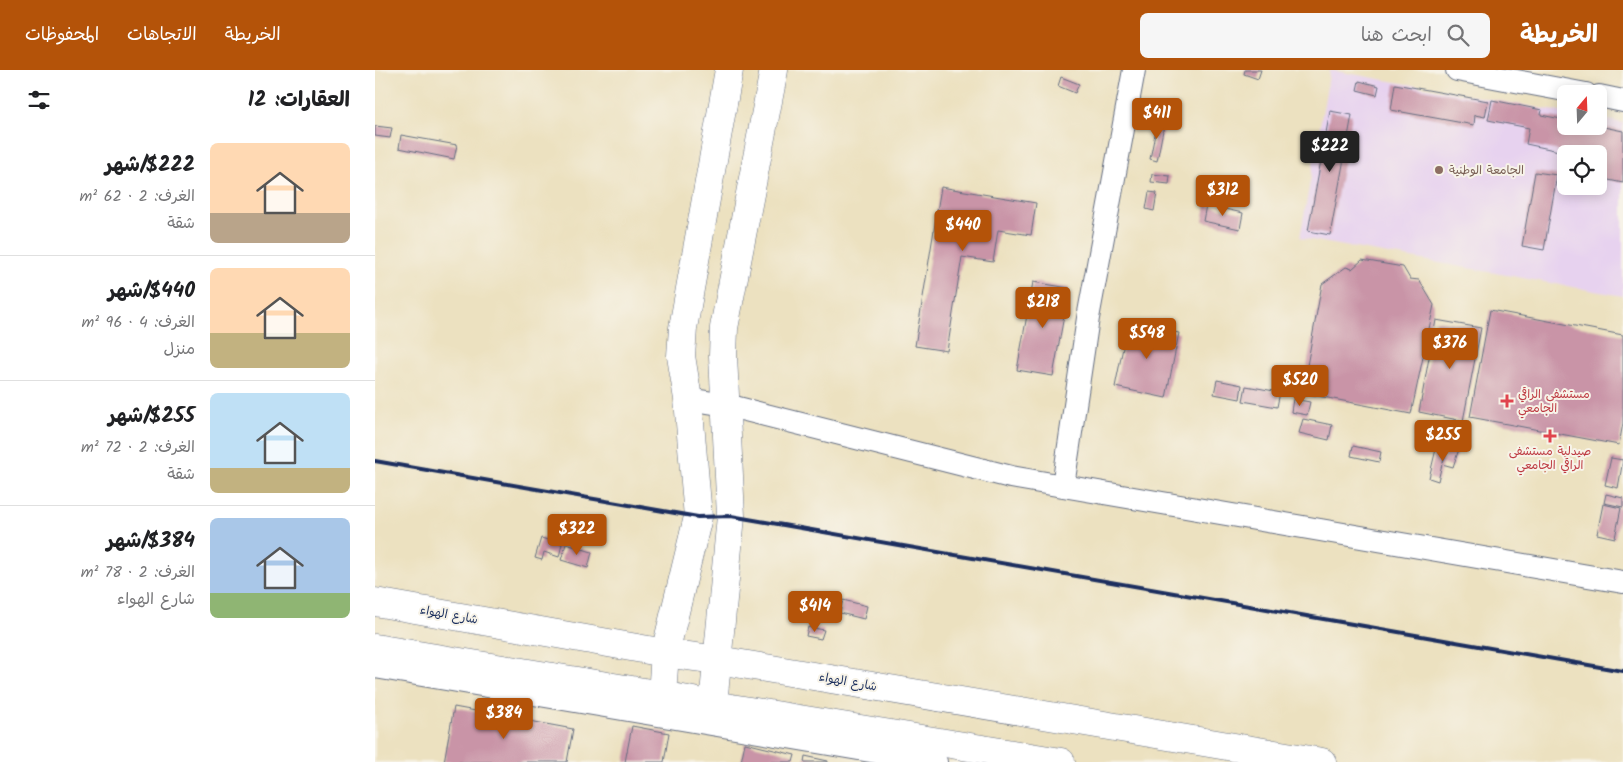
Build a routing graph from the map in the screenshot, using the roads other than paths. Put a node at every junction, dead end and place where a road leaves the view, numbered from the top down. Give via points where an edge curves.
1 (729, 70) edge
2 (774, 70) edge
3 (1133, 70) edge
4 (1457, 70) edge
5 (1482, 72) edge
6 (1527, 76) edge
7 (1557, 85) edge
8 (1607, 98) edge
9 (1623, 101) edge
10 (688, 398) junction
11 (725, 406) junction
12 (1063, 486) junction
13 (1623, 582) edge
14 (375, 602) edge
15 (375, 648) edge
16 (665, 653) junction
17 (718, 660) junction
18 (375, 666) edge
19 (662, 695) junction
20 (713, 705) junction
21 (936, 762) edge
22 (1061, 762) edge
23 (1322, 762) edge

1 - 10 main road via 683,328 681,356
2 - 11 main road via 725,328
3 - 12 street via 1088,318
4 - 5 street
5 - 6 street
6 - 7 street
8 - 9 street
10 - 11 street
10 - 16 main road via 698,516
11 - 12 street via 1011,477
11 - 17 main road via 731,516
12 - 13 street
14 - 16 main road, شارع الهواء
15 - 19 main road
16 - 17 main road, شارع الهواء
16 - 19 main road
17 - 20 main road
17 - 23 main road, شارع الهواء
18 - 21 street
19 - 20 main road
20 - 22 main road

